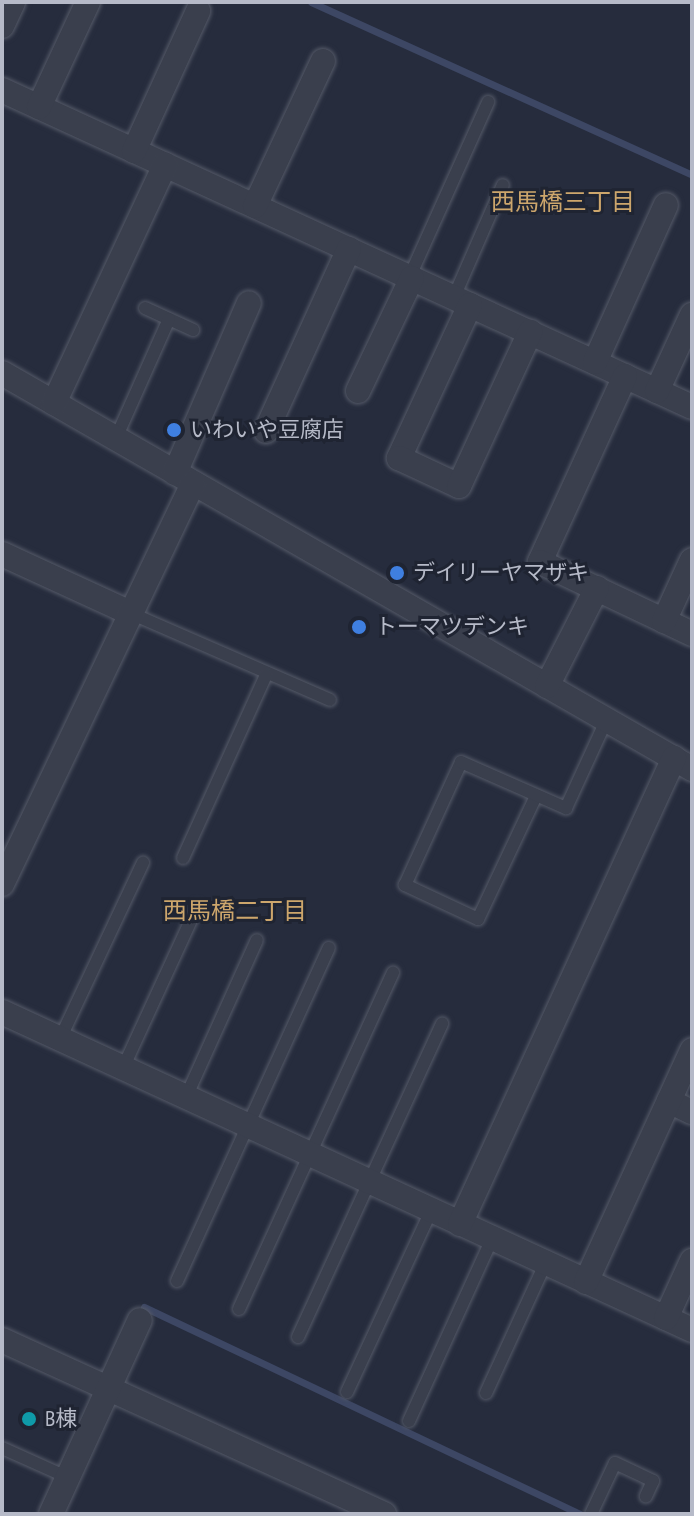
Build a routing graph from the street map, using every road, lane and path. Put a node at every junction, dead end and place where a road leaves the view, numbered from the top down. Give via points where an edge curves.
1 (13, 2) edge
2 (88, 2) edge
3 (198, 11) dead end
4 (2, 26) edge
5 (323, 61) dead end
6 (5, 99) edge
7 (488, 102) dead end
8 (39, 107) junction
9 (134, 151) junction
10 (165, 165) junction
11 (503, 185) dead end
12 (666, 205) dead end
13 (255, 206) junction
14 (349, 249) junction
15 (412, 278) junction
16 (462, 301) junction
17 (249, 303) dead end
18 (145, 308) dead end
19 (692, 315) edge
20 (169, 319) junction
21 (193, 330) dead end
22 (530, 332) junction
23 (595, 362) junction
24 (2, 373) edge
25 (625, 376) junction
26 (358, 391) dead end
27 (657, 391) junction
28 (54, 403) junction
29 (692, 407) edge
30 (266, 431) dead end
31 (116, 438) junction
32 (184, 478) junction
33 (2, 554) edge
34 (692, 560) edge
35 (597, 588) junction
36 (130, 613) junction
37 (664, 621) junction
38 (692, 634) edge
39 (266, 675) junction
40 (547, 686) junction
41 (330, 700) dead end
42 (606, 721) junction
43 (683, 764) edge
44 (536, 796) junction
45 (183, 858) dead end
46 (143, 863) dead end
47 (2, 884) edge
48 (197, 907) dead end
49 (257, 940) dead end
50 (329, 948) dead end
51 (393, 973) dead end
52 (2, 1012) edge
53 (442, 1024) dead end
54 (60, 1039) junction
55 (692, 1050) edge
56 (123, 1068) junction
57 (186, 1097) junction
58 (669, 1101) junction
59 (692, 1112) edge
60 (247, 1125) junction
61 (308, 1154) junction
62 (368, 1182) junction
63 (431, 1211) junction
64 (460, 1224) junction
65 (492, 1239) junction
66 (692, 1261) edge
67 (545, 1264) junction
68 (177, 1281) dead end
69 (586, 1282) junction
70 (239, 1309) dead end
71 (666, 1318) junction
72 (140, 1320) dead end
73 (692, 1330) edge
74 (298, 1337) dead end
75 (2, 1340) edge
76 (108, 1388) junction
77 (347, 1392) dead end
78 (486, 1393) dead end
79 (409, 1421) dead end
80 (2, 1448) edge
81 (58, 1473) dead end
82 (646, 1496) dead end
83 (51, 1514) edge
84 (381, 1514) edge
85 (591, 1514) edge

1 - 4 street
2 - 8 street
3 - 9 street
5 - 13 street
6 - 8 street
7 - 15 lane
8 - 9 street
9 - 10 street
10 - 13 street
10 - 28 street
11 - 16 lane
12 - 23 street
13 - 14 street
14 - 15 street
14 - 30 street
15 - 16 street
15 - 26 street
16 - 22 street
16 - 22 street via 399,458 459,486
17 - 32 street
18 - 20 lane
19 - 27 street
20 - 21 lane
20 - 31 lane
22 - 23 street
23 - 25 street
24 - 28 street
25 - 27 street
25 - 35 street via 540,562
27 - 29 street
28 - 31 street
31 - 32 street
32 - 36 street
32 - 40 street
33 - 36 street
34 - 37 street
35 - 37 street
35 - 40 street
36 - 39 lane
36 - 47 street
37 - 38 street
39 - 41 lane
39 - 45 lane
40 - 42 street
42 - 43 street
42 - 44 lane via 566,808
43 - 64 street
44 - 44 lane via 461,762 405,885 478,919
46 - 54 lane
48 - 56 lane
49 - 57 lane
50 - 60 lane
51 - 61 lane
52 - 54 street
53 - 62 lane
54 - 56 street
55 - 58 street
56 - 57 street
57 - 60 street
58 - 59 street
58 - 69 street
60 - 61 street
60 - 68 lane
61 - 62 street
61 - 70 lane
62 - 63 street
62 - 74 lane
63 - 64 street
63 - 77 lane
64 - 65 street
65 - 67 street
65 - 79 lane
66 - 71 street
67 - 69 street
67 - 78 lane
69 - 71 street
71 - 73 street
72 - 76 street
75 - 76 street
76 - 83 street
76 - 84 street
80 - 81 lane
82 - 85 lane via 653,1481 615,1463

